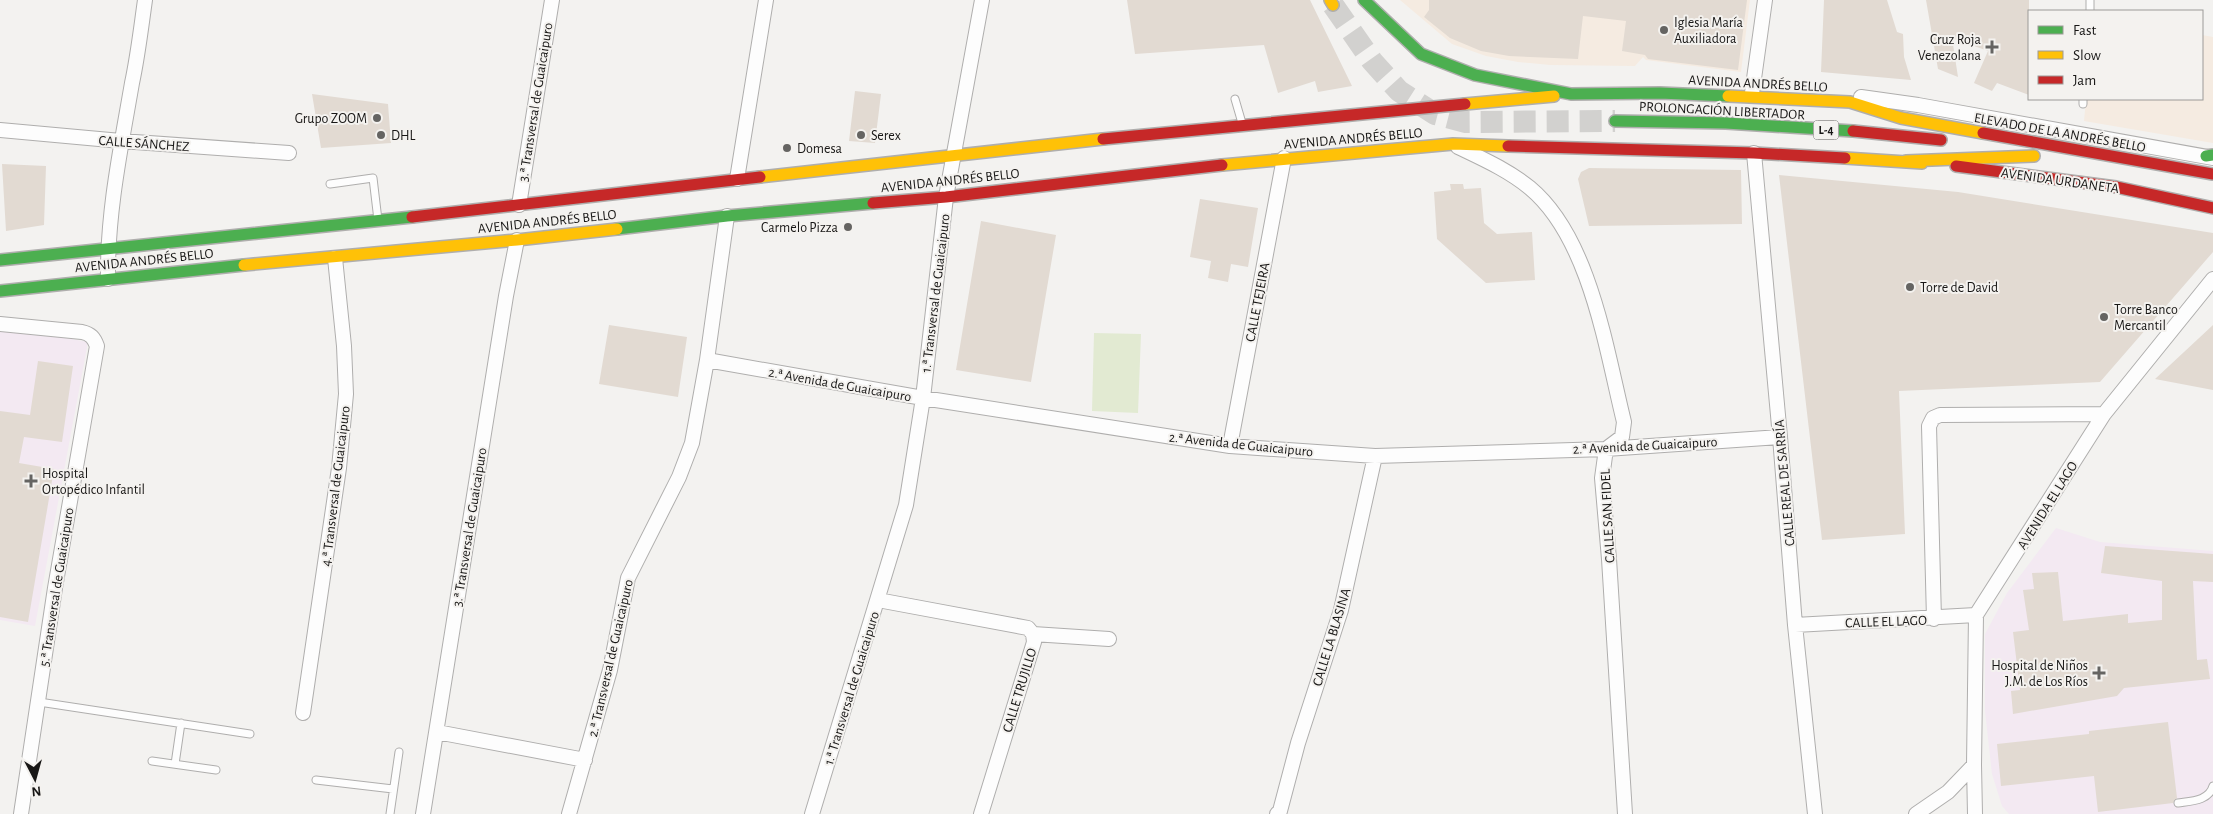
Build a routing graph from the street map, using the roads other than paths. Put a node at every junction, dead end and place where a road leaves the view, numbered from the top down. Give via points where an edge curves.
1 (145, 0) edge
2 (552, 0) edge
3 (766, 0) edge
4 (982, 0) edge
5 (1364, 0) edge
6 (1765, 0) edge
7 (1660, 93) junction
8 (1752, 93) junction
9 (1571, 94) junction
10 (1235, 100) dead end
11 (1902, 118) joint
12 (1616, 121) tunnel mouth
13 (1243, 126) junction
14 (0, 130) edge
15 (121, 141) junction
16 (1951, 142) dead end
17 (1453, 144) junction
18 (1979, 147) dead end
19 (1754, 152) junction
20 (289, 153) dead end
21 (2211, 156) edge
22 (955, 157) junction
23 (1284, 158) junction
24 (1906, 161) junction
25 (2097, 166) dead end
26 (2213, 174) edge
27 (737, 179) junction
28 (330, 184) dead end
29 (2213, 186) edge
30 (946, 197) junction
31 (519, 205) junction
32 (2213, 208) edge
33 (727, 216) junction
34 (378, 221) junction
35 (517, 240) junction
36 (108, 248) junction
37 (334, 258) junction
38 (0, 260) edge
39 (108, 279) junction
40 (2213, 279) edge
41 (0, 291) edge
42 (0, 324) edge
43 (707, 360) junction
44 (923, 398) junction
45 (2104, 414) junction
46 (1780, 437) junction
47 (1230, 446) junction
48 (1606, 449) junction
49 (1375, 456) junction
50 (878, 600) junction
51 (1976, 616) junction
52 (1934, 619) junction
53 (1796, 625) junction
54 (1033, 634) junction
55 (1109, 639) dead end
56 (39, 702) junction
57 (302, 713) dead end
58 (181, 723) junction
59 (436, 732) junction
60 (250, 734) dead end
61 (399, 752) dead end
62 (585, 760) junction
63 (152, 761) dead end
64 (175, 764) junction
65 (1974, 765) junction
66 (216, 770) dead end
67 (316, 780) dead end
68 (2213, 786) edge
69 (393, 789) junction
70 (2178, 802) dead end
71 (21, 814) edge
72 (390, 814) edge
73 (423, 814) edge
74 (569, 814) edge
75 (812, 814) edge
76 (981, 814) edge
77 (1278, 814) edge
78 (1625, 814) edge
79 (1815, 814) edge
80 (1916, 814) edge
81 (1975, 814) edge

1 - 15 street
2 - 31 street, 3.ª Transversal de Guaicaipuro
3 - 27 street
4 - 22 street, 1.ª Transversal de Guaicaipuro
5 - 9 street, L-4 via 1421,54 1475,75
6 - 8 street
7 - 8 street, L-4
7 - 9 street, AVENIDA ANDRÉS BELLO / L-4
7 - 11 street, AVENIDA ANDRÉS BELLO / L-4 via 1850,102
8 - 21 street, L-4 via 1827,94 1909,104
9 - 13 street, AVENIDA ANDRÉS BELLO via 1330,114
10 - 13 lane
11 - 26 street, ELEVADO DE LA ANDRÉS BELLO / L-4
12 - 16 street, PROLONGACIÓN LIBERTADOR / L-4 via 1726,123 1875,132
13 - 22 street, AVENIDA ANDRÉS BELLO
14 - 15 street, CALLE SÁNCHEZ
15 - 20 street, CALLE SÁNCHEZ
15 - 36 street
17 - 19 street, AVENIDA ANDRÉS BELLO
17 - 23 street, AVENIDA ANDRÉS BELLO
17 - 48 street, CALLE SAN FIDEL via 1503,169 1531,189 1549,208 1582,263 1593,294 1624,422 1622,437
18 - 24 street via 2039,157
19 - 24 street, AVENIDA ANDRÉS BELLO
19 - 46 street, CALLE REAL DE SARRÍA
22 - 27 street, AVENIDA ANDRÉS BELLO
22 - 30 street, 1.ª Transversal de Guaicaipuro
23 - 30 street, AVENIDA ANDRÉS BELLO
23 - 47 street, CALLE TEJEIRA
24 - 32 street, AVENIDA URDANETA via 2116,187
25 - 29 street, ELEVADO DE LA ANDRÉS BELLO
27 - 31 street, AVENIDA ANDRÉS BELLO
28 - 34 lane via 373,178
30 - 33 street, AVENIDA ANDRÉS BELLO
30 - 44 street, 1.ª Transversal de Guaicaipuro
31 - 34 street, AVENIDA ANDRÉS BELLO
33 - 35 street, AVENIDA ANDRÉS BELLO
33 - 43 street, 2.ª Transversal de Guaicaipuro
34 - 36 street, AVENIDA ANDRÉS BELLO
35 - 37 street, AVENIDA ANDRÉS BELLO
35 - 59 street, 3.ª Transversal de Guaicaipuro
36 - 38 street, AVENIDA ANDRÉS BELLO
36 - 39 street
37 - 39 street, AVENIDA ANDRÉS BELLO
37 - 57 street, 4.ª Transversal de Guaicaipuro via 346,394 339,468
39 - 41 street, AVENIDA ANDRÉS BELLO
40 - 45 street, AVENIDA EL LAGO
42 - 56 street, 5.ª Transversal de Guaicaipuro via 89,333 97,346 55,588
43 - 44 street, 2.ª Avenida de Guaicaipuro
43 - 62 street, 2.ª Transversal de Guaicaipuro via 692,443 679,477 628,578 610,670
44 - 47 street, 2.ª Avenida de Guaicaipuro
44 - 50 street, 1.ª Transversal de Guaicaipuro via 906,505
45 - 51 street, AVENIDA EL LAGO
45 - 52 street via 1940,415 1933,418 1929,426
46 - 48 street, 2.ª Avenida de Guaicaipuro
46 - 53 street, CALLE REAL DE SARRÍA
47 - 49 street, 2.ª Avenida de Guaicaipuro
48 - 49 street, 2.ª Avenida de Guaicaipuro
48 - 78 street, CALLE SAN FIDEL via 1602,478
49 - 77 street, CALLE LA BLASINA via 1341,610
50 - 54 street, CALLE TRUJILLO via 1028,628
50 - 75 street, 1.ª Transversal de Guaicaipuro
51 - 52 street, CALLE EL LAGO
51 - 65 street
52 - 53 street, CALLE EL LAGO
53 - 79 street, CALLE REAL DE SARRÍA
54 - 55 street
54 - 76 street, CALLE TRUJILLO via 1034,642
56 - 58 lane
56 - 71 street, 5.ª Transversal de Guaicaipuro
58 - 60 lane
58 - 64 lane
59 - 62 street
59 - 73 street, 3.ª Transversal de Guaicaipuro
61 - 69 lane
62 - 74 street, 2.ª Transversal de Guaicaipuro
63 - 64 lane
64 - 66 lane
65 - 80 street via 1948,792
65 - 81 street
67 - 69 lane
68 - 70 lane via 2202,799
69 - 72 lane

